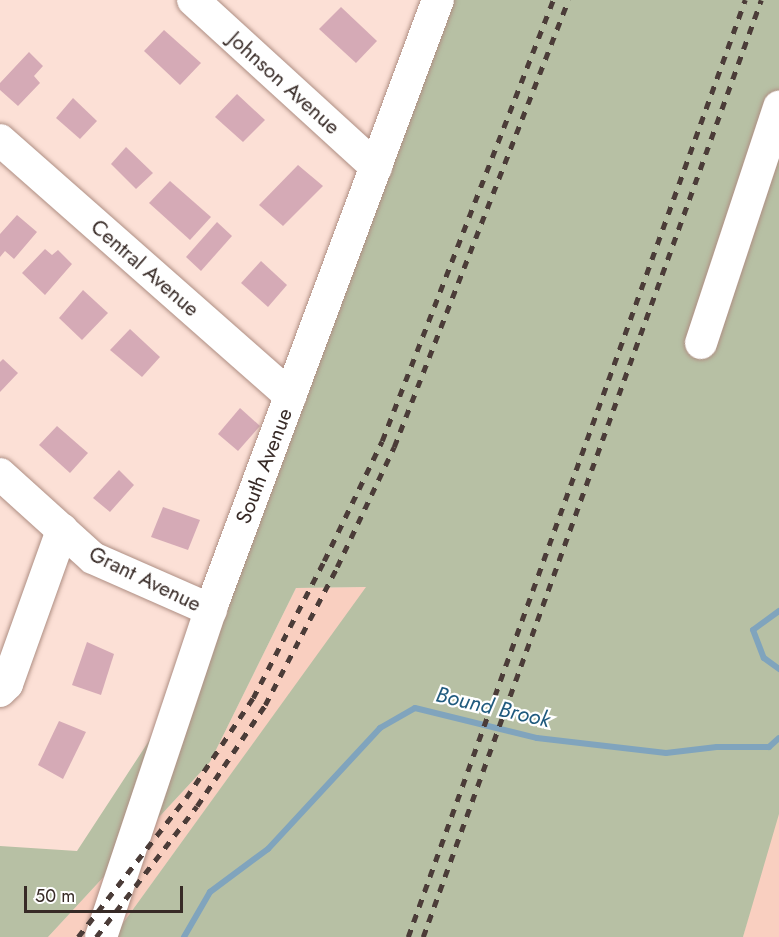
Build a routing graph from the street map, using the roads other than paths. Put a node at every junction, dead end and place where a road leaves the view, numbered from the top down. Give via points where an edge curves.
1 (193, 0) edge
2 (438, 0) edge
3 (779, 108) edge
4 (0, 140) edge
5 (376, 166) junction
6 (701, 343) dead end
7 (290, 396) junction
8 (0, 474) edge
9 (62, 530) junction
10 (211, 610) junction
11 (0, 691) edge
12 (101, 937) edge

1 - 5 street, Johnson Avenue
2 - 5 street, South Avenue
3 - 6 street
4 - 7 street, Central Avenue
5 - 7 street, South Avenue
7 - 10 street, South Avenue
8 - 9 street, Grant Avenue
9 - 10 street, Grant Avenue via 93,558
9 - 11 street via 7,684
10 - 12 street, South Avenue

